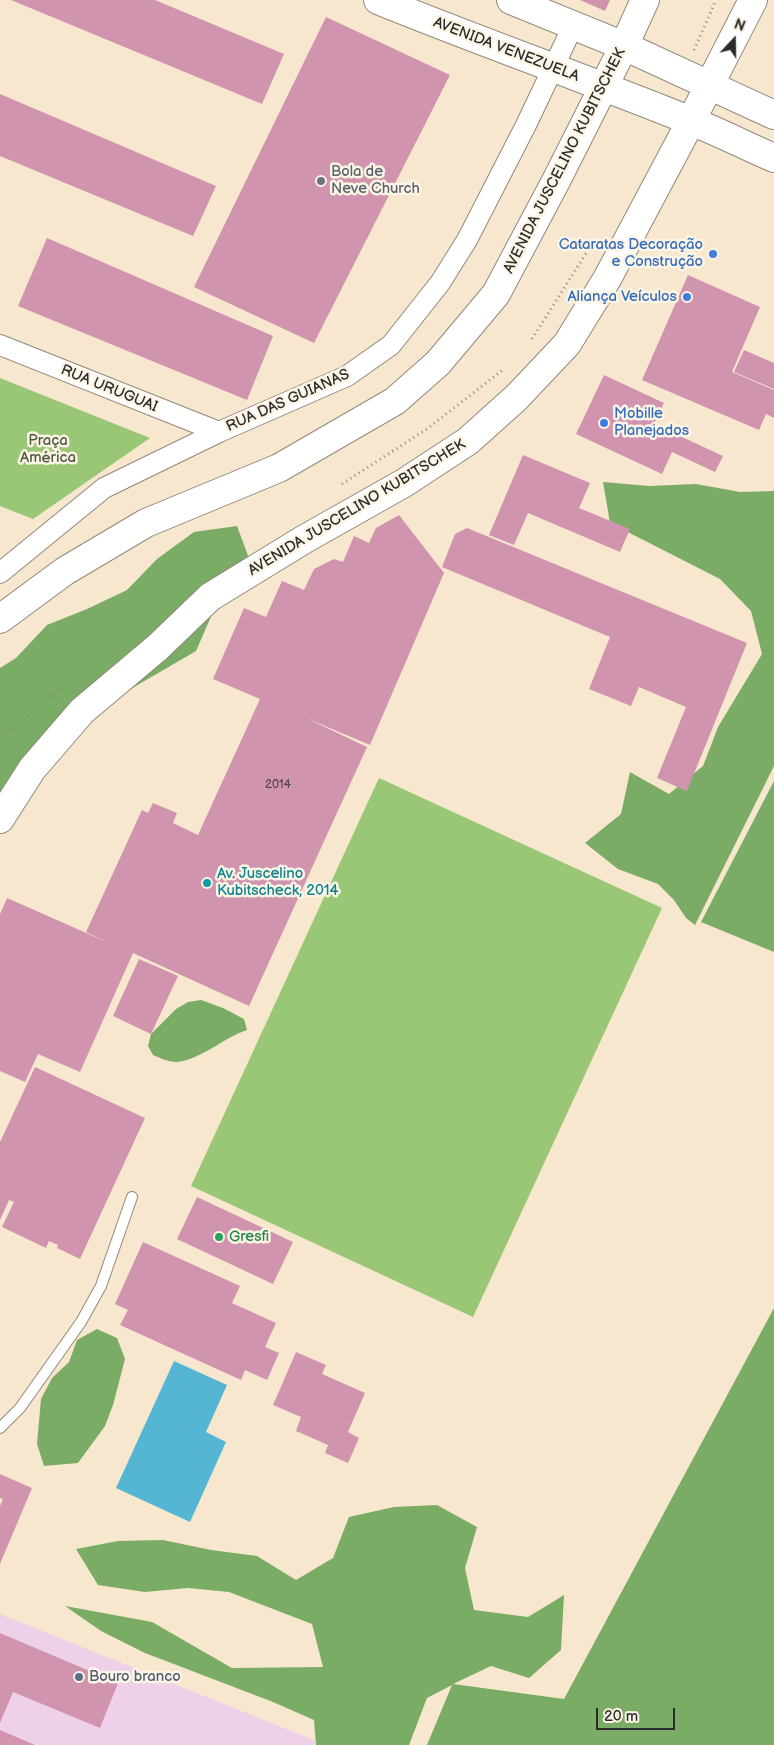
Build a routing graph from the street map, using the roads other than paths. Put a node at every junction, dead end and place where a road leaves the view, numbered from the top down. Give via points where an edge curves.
1 (378, 0) edge
2 (511, 0) edge
3 (645, 0) edge
4 (753, 0) edge
5 (573, 26) junction
6 (624, 46) junction
7 (553, 66) junction
8 (710, 85) junction
9 (602, 87) junction
10 (774, 115) edge
11 (691, 121) junction
12 (774, 158) edge
13 (0, 345) edge
14 (219, 432) junction
15 (0, 573) edge
16 (0, 619) edge
17 (0, 819) edge
18 (132, 1197) dead end
19 (0, 1428) edge

1 - 7 main road, AVENIDA VENEZUELA
2 - 5 main road
3 - 6 main road, AVENIDA JUSCELINO KUBITSCHEK
4 - 8 main road, AVENIDA JUSCELINO KUBITSCHEK
5 - 6 main road
5 - 7 street, RUA DAS GUIANAS
6 - 8 main road
6 - 9 main road, AVENIDA JUSCELINO KUBITSCHEK
7 - 9 main road, AVENIDA VENEZUELA
7 - 14 street, RUA DAS GUIANAS via 467,240 440,283 391,345 347,376
8 - 10 main road
8 - 11 main road, AVENIDA JUSCELINO KUBITSCHEK
9 - 11 main road, AVENIDA VENEZUELA
9 - 16 main road, AVENIDA JUSCELINO KUBITSCHEK via 496,294 438,363 395,401 279,468 146,523 65,571
11 - 12 main road, AVENIDA VENEZUELA
11 - 17 main road, AVENIDA JUSCELINO KUBITSCHEK via 607,279 567,344 517,397 468,442 210,597 158,647 82,711 32,769
13 - 14 street, RUA URUGUAI
14 - 15 street, RUA DAS GUIANAS via 104,488
18 - 19 lane via 101,1286 81,1322 20,1408

